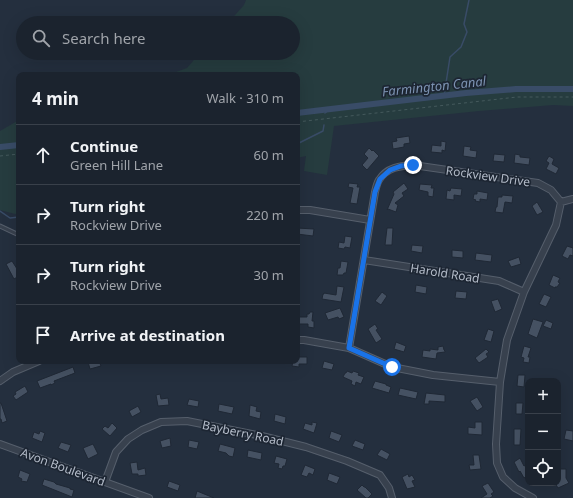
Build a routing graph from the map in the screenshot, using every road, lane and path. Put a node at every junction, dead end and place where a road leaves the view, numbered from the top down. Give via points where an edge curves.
1 (573, 97) edge
2 (300, 122) edge
3 (16, 154) edge
4 (0, 156) edge
5 (573, 199) edge
6 (561, 202) junction
7 (300, 210) edge
8 (370, 220) junction
9 (0, 226) edge
10 (16, 234) edge
11 (364, 260) junction
12 (524, 292) junction
13 (300, 340) edge
14 (349, 348) junction
15 (32, 364) edge
16 (0, 381) edge
17 (500, 382) junction
18 (0, 444) edge
19 (105, 482) junction
20 (149, 498) edge
21 (392, 498) edge
22 (533, 498) edge

1 - 2 path via 517,98
3 - 4 path
5 - 6 street
6 - 8 street, Rockview Drive via 551,190 538,183 413,165 401,166 390,170 380,179
6 - 12 street via 556,225
7 - 8 street
8 - 11 street, Rockview Drive
9 - 10 lane
11 - 12 street, Harold Road via 499,281
11 - 14 street, Rockview Drive
12 - 17 street via 508,340
13 - 14 street
14 - 17 street via 392,367 433,375
15 - 16 street via 12,372
17 - 22 street via 497,463 503,477 515,488
18 - 19 street, Avon Boulevard
19 - 20 street, Avon Boulevard
19 - 21 street, Bayberry Road via 116,452 128,439 161,422 187,421 306,447 347,461 380,475

